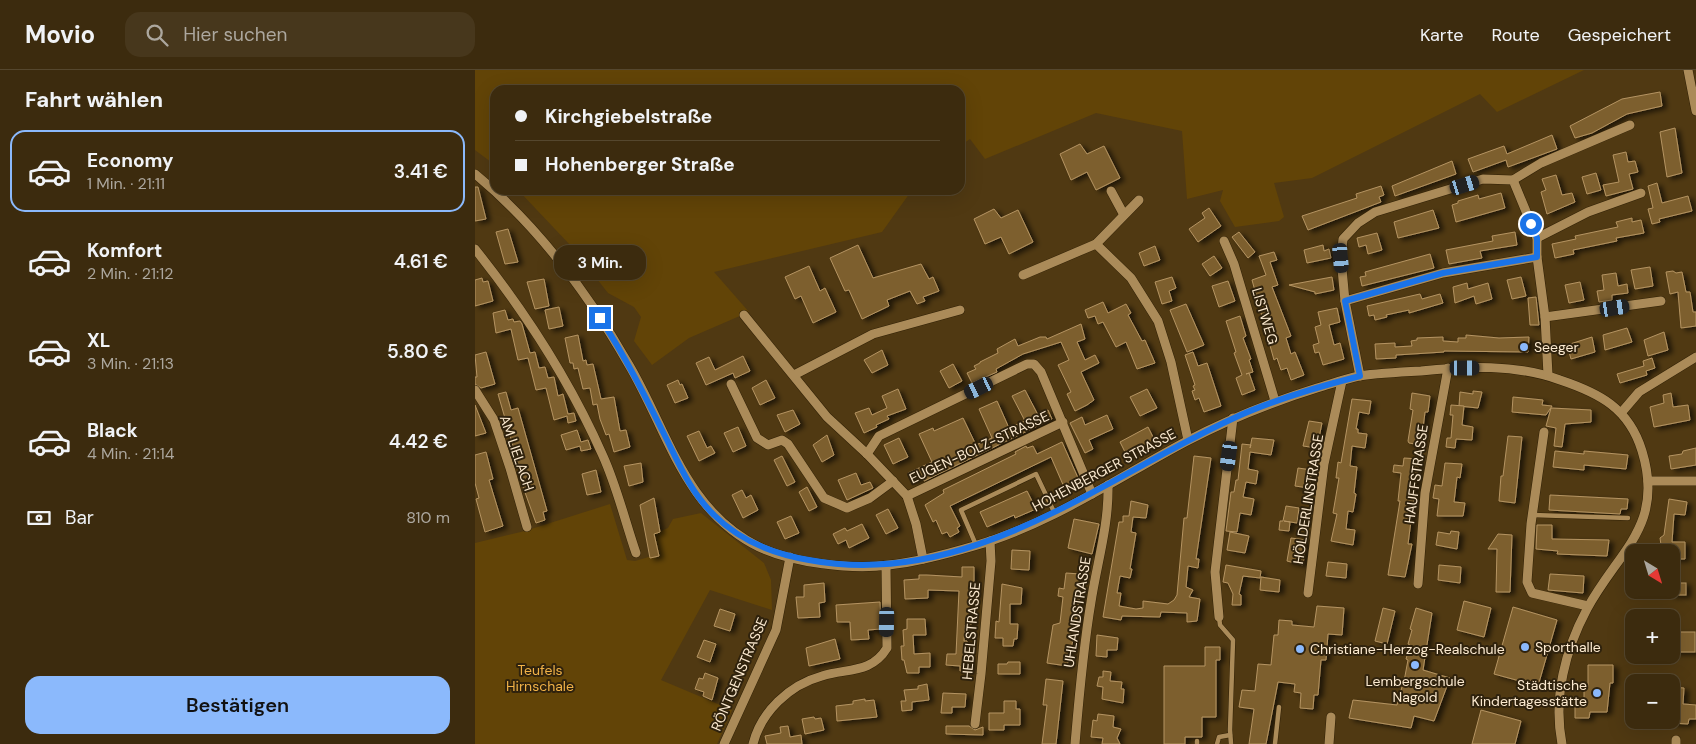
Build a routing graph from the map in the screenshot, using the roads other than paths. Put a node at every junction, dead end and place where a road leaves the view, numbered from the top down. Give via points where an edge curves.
1 (1688, 70) edge
2 (1696, 111) edge
3 (1630, 125) dead end
4 (475, 174) edge
5 (1513, 180) junction
6 (490, 188) edge
7 (1111, 191) dead end
8 (1641, 193) dead end
9 (498, 195) edge
10 (1139, 200) dead end
11 (1124, 215) junction
12 (1537, 238) junction
13 (1224, 241) dead end
14 (1096, 244) junction
15 (475, 249) edge
16 (1537, 257) junction
17 (1023, 275) dead end
18 (1345, 301) junction
19 (1661, 301) dead end
20 (960, 310) dead end
21 (744, 315) dead end
22 (1545, 317) junction
23 (1696, 358) edge
24 (1447, 368) junction
25 (794, 375) junction
26 (1360, 376) junction
27 (1548, 376) junction
28 (1342, 380) junction
29 (731, 384) dead end
30 (475, 390) edge
31 (1275, 401) junction
32 (1621, 413) junction
33 (1233, 418) junction
34 (1063, 422) junction
35 (1544, 432) dead end
36 (1188, 440) junction
37 (867, 454) junction
38 (893, 481) junction
39 (1648, 481) junction
40 (1696, 481) edge
41 (1108, 485) junction
42 (1092, 494) junction
43 (907, 496) junction
44 (1055, 514) junction
45 (1532, 515) junction
46 (1628, 518) dead end
47 (527, 527) dead end
48 (990, 541) junction
49 (976, 545) junction
50 (636, 554) dead end
51 (790, 557) junction
52 (923, 559) junction
53 (886, 566) junction
54 (1418, 584) dead end
55 (1308, 593) dead end
56 (1588, 606) junction
57 (1219, 617) joint
58 (1279, 707) dead end
59 (1331, 717) dead end
60 (975, 724) dead end
61 (1230, 735) junction
62 (724, 744) edge
63 (753, 744) edge
64 (1075, 744) edge
65 (1217, 744) edge
66 (1231, 744) edge
67 (1275, 744) edge
68 (1329, 744) edge
69 (1563, 744) edge

1 - 2 street
3 - 5 street via 1541,163
4 - 6 street, HOHENBERGER STRASSE
5 - 12 street
5 - 18 street via 1483,179 1375,212 1358,223 1343,238 1341,258
7 - 11 street
8 - 12 street via 1588,212
9 - 51 street, HOHENBERGER STRASSE via 551,253 592,306 632,368 695,493 714,515 733,530 760,547
10 - 11 street
11 - 14 street
12 - 16 street
13 - 31 street, LISTWEG via 1234,264
14 - 17 street
14 - 36 street via 1131,278 1158,322 1171,362
15 - 50 street via 543,341 582,413 603,457
16 - 18 street via 1443,273
16 - 22 street
18 - 26 street
19 - 22 street
20 - 25 street via 873,334
21 - 25 street
22 - 27 street
23 - 32 street via 1639,392
24 - 26 street, HOHENBERGER STRASSE
24 - 27 street, HOHENBERGER STRASSE via 1498,368
24 - 54 street, HAUFFSTRASSE via 1425,493
25 - 37 street via 827,417
26 - 28 street, HOHENBERGER STRASSE
27 - 32 street, HOHENBERGER STRASSE via 1591,390 1607,399
28 - 31 street, HOHENBERGER STRASSE
28 - 55 street, HÖLDERLINSTRASSE via 1324,464
29 - 38 street via 757,438 768,445 781,440 788,444 824,498 847,508 870,498
30 - 47 street, AM LIELACH via 494,420
31 - 33 street, HOHENBERGER STRASSE
32 - 39 street, HOHENBERGER STRASSE via 1642,450
33 - 36 street, HOHENBERGER STRASSE
33 - 57 street via 1215,572
34 - 37 street via 1041,372 1034,364 1027,364 879,436
34 - 42 street
34 - 43 street, EUGEN-BOLZ-STRASSE
35 - 45 street
36 - 41 street, HOHENBERGER STRASSE
37 - 38 street
38 - 43 street
39 - 40 street
39 - 56 street, HOHENBERGER STRASSE via 1649,501 1634,541
41 - 42 street, HOHENBERGER STRASSE
41 - 64 street, UHLANDSTRASSE via 1109,510 1091,601
42 - 44 street, HOHENBERGER STRASSE
43 - 52 street
44 - 48 street, HOHENBERGER STRASSE
44 - 49 lane via 1036,474 961,510
45 - 46 lane
45 - 56 street via 1527,582 1532,593
48 - 49 street, HOHENBERGER STRASSE
48 - 60 street, HEBELSTRASSE via 991,561
49 - 52 street, HOHENBERGER STRASSE
51 - 53 street, HOHENBERGER STRASSE via 829,564
51 - 62 street, RÖNTGENSTRASSE via 775,630
52 - 53 street, HOHENBERGER STRASSE
53 - 63 street via 887,648 880,660 861,668 821,676 789,691 757,729
56 - 69 street, HOHENBERGER STRASSE via 1568,654 1560,686 1559,726
57 - 61 lane via 1220,625 1233,640
58 - 67 lane
59 - 68 street
61 - 65 lane via 1219,737
61 - 66 lane

